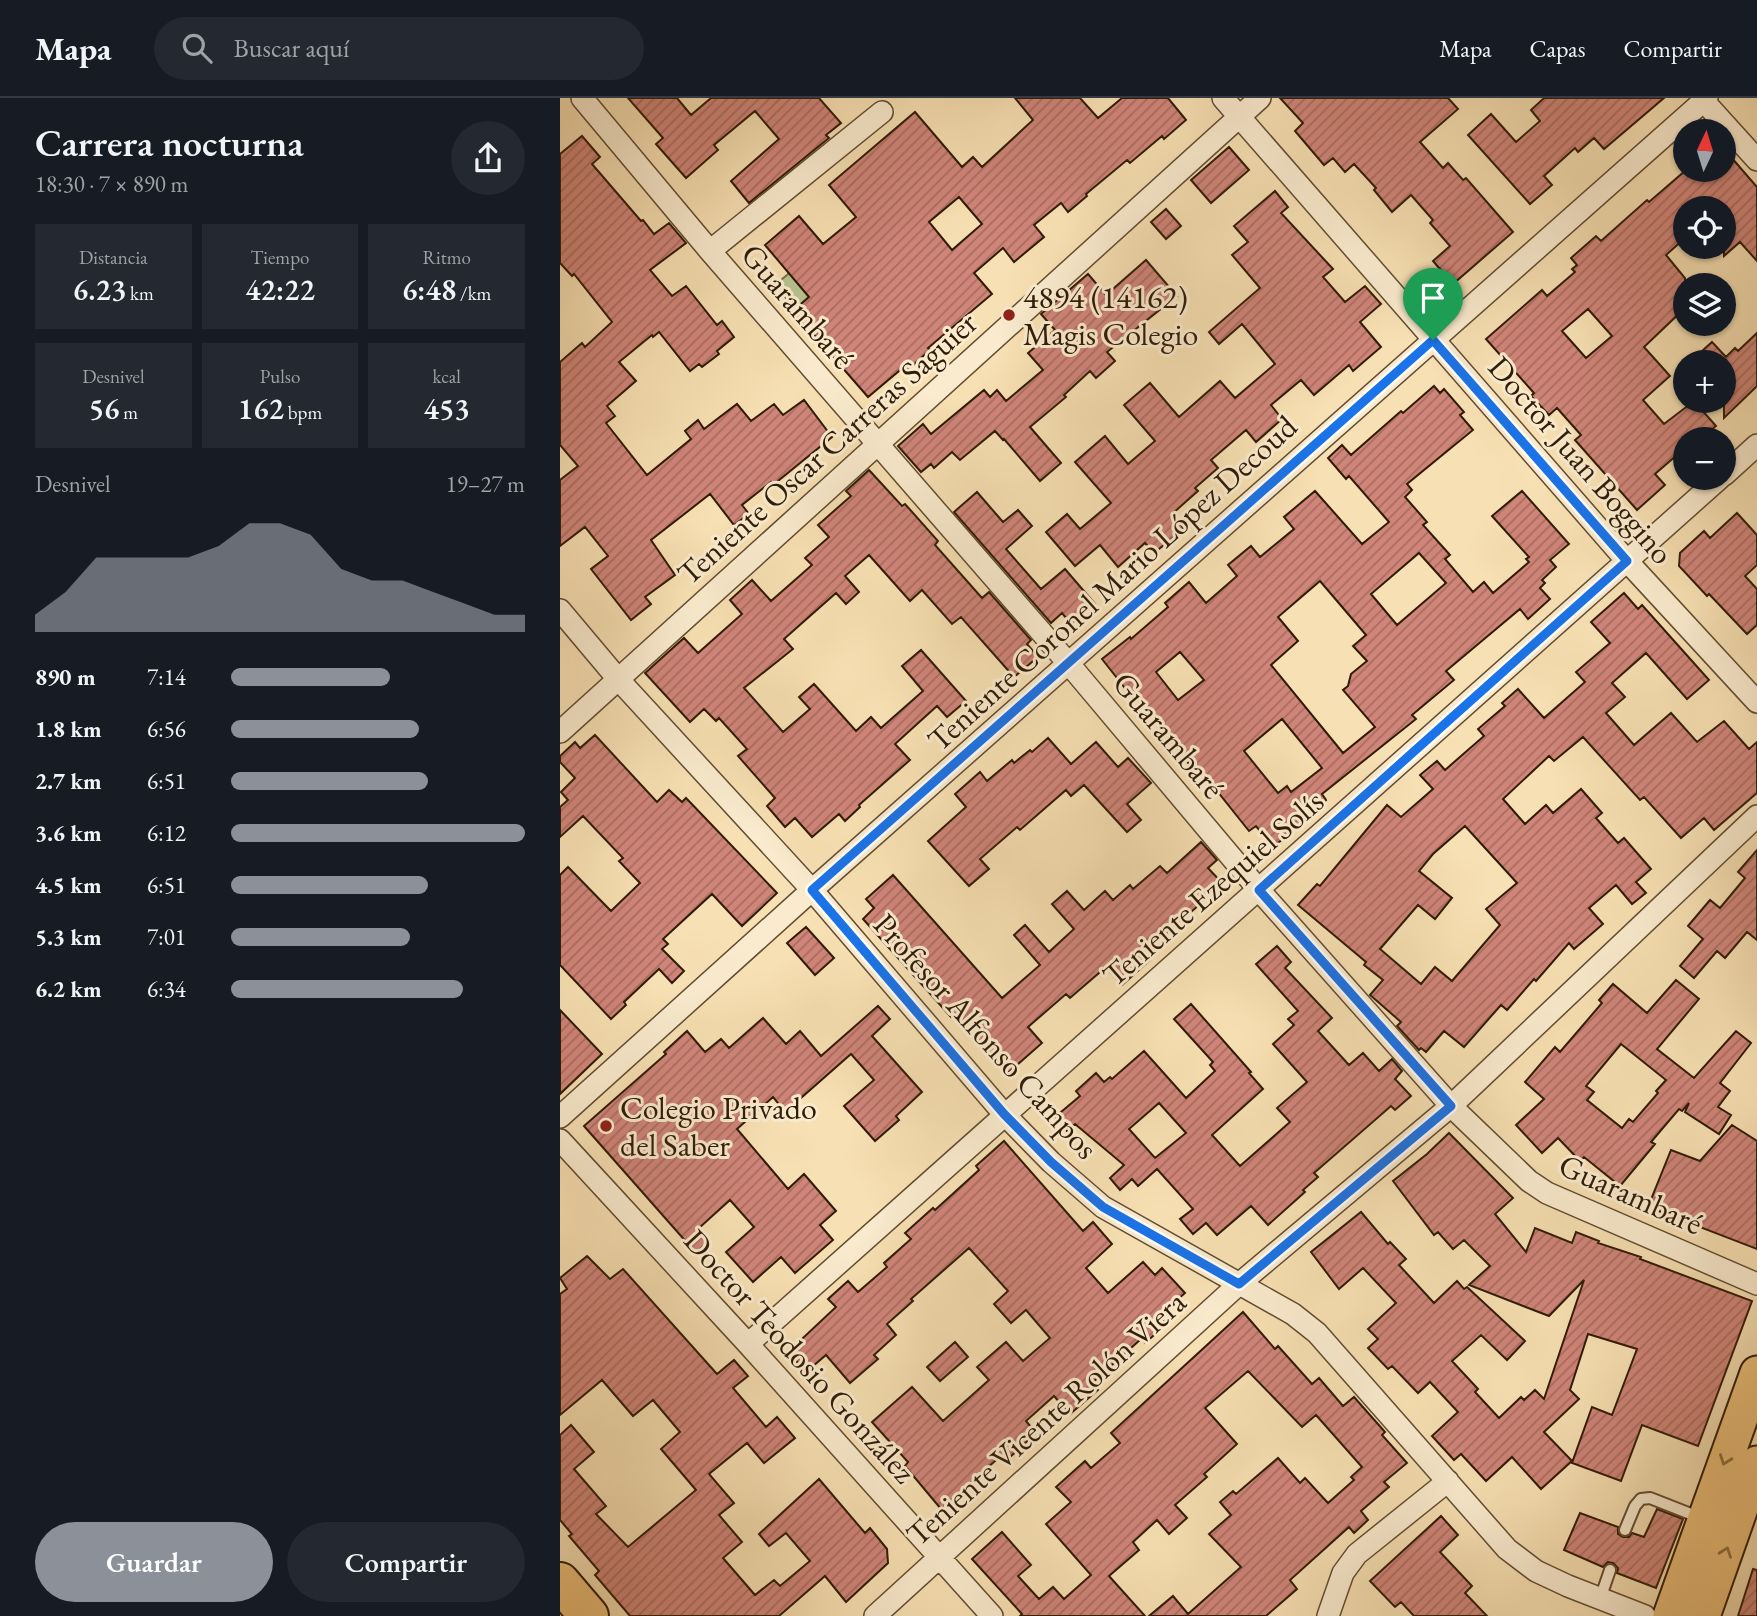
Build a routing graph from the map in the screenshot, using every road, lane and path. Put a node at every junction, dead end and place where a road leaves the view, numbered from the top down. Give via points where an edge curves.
1 (582, 98) edge
2 (1223, 98) edge
3 (1260, 98) edge
4 (1704, 99) edge
5 (882, 112) dead end
6 (1240, 117) junction
7 (1757, 160) edge
8 (710, 251) junction
9 (1433, 340) junction
10 (1757, 445) edge
11 (878, 446) junction
12 (1736, 464) edge
13 (1706, 490) edge
14 (1627, 561) junction
15 (560, 610) edge
16 (1069, 664) junction
17 (618, 679) junction
18 (1757, 702) edge
19 (560, 732) edge
20 (1757, 816) edge
21 (812, 890) junction
22 (1259, 890) junction
23 (1451, 1106) junction
24 (1004, 1114) junction
25 (560, 1117) edge
26 (560, 1140) edge
27 (1239, 1284) junction
28 (1757, 1284) edge
29 (748, 1344) junction
30 (1757, 1373) edge
31 (1757, 1463) edge
32 (1448, 1481) junction
33 (1703, 1519) junction
34 (1625, 1530) dead end
35 (940, 1557) junction
36 (1610, 1570) dead end
37 (560, 1582) edge
38 (1600, 1599) junction
39 (589, 1616) edge
40 (875, 1616) edge
41 (992, 1616) edge
42 (1328, 1616) edge
43 (1645, 1616) edge
44 (1670, 1616) edge
45 (1703, 1616) edge

1 - 8 street, Guarambaré
2 - 6 street, Doctor Juan Boggino
3 - 6 street, Teniente Oscar Carreras Saguier
4 - 7 street
4 - 9 street, Teniente Coronel Mario López Decoud
5 - 8 street
6 - 9 street, Doctor Juan Boggino
6 - 11 street, Teniente Oscar Carreras Saguier
8 - 11 street, Guarambaré
9 - 14 street, Doctor Juan Boggino
9 - 16 street, Teniente Coronel Mario López Decoud
10 - 12 street, Teniente Ezequiel Solís
11 - 16 street, Guarambaré
11 - 17 street, Teniente Oscar Carreras Saguier
13 - 14 street, Teniente Ezequiel Solís
14 - 18 street, Doctor Juan Boggino
14 - 22 street, Teniente Ezequiel Solís
15 - 17 street, Profesor Alfonso Campos
16 - 21 street, Teniente Coronel Mario López Decoud
16 - 22 street, Guarambaré
17 - 19 street, Teniente Oscar Carreras Saguier
17 - 21 street, Profesor Alfonso Campos
20 - 23 street, Teniente Vicente Rolón Viera
21 - 24 street, Profesor Alfonso Campos
21 - 25 street, Teniente Coronel Mario López Decoud
22 - 23 street, Guarambaré
22 - 24 street, Teniente Ezequiel Solís
23 - 27 street, Teniente Vicente Rolón Viera
23 - 28 street, Guarambaré via 1547,1193
24 - 27 street, Profesor Alfonso Campos via 1103,1207
24 - 29 street, Teniente Ezequiel Solís
26 - 29 street, Doctor Teodosio González
27 - 32 street, Profesor Alfonso Campos via 1317,1333
27 - 35 street, Teniente Vicente Rolón Viera
29 - 35 street, Doctor Teodosio González
30 -> 33 main road
45 -> 31 main road
32 - 38 street, Profesor Alfonso Campos via 1507,1549 1536,1571
32 - 42 street via 1357,1555 1343,1573
33 - 34 lane via 1650,1498 1641,1499
33 - 44 main road via 1678,1574
35 - 40 street, Teniente Vicente Rolón Viera
35 - 41 street, Doctor Teodosio González
36 - 38 lane
37 - 39 highway
38 - 43 street, Profesor Alfonso Campos

